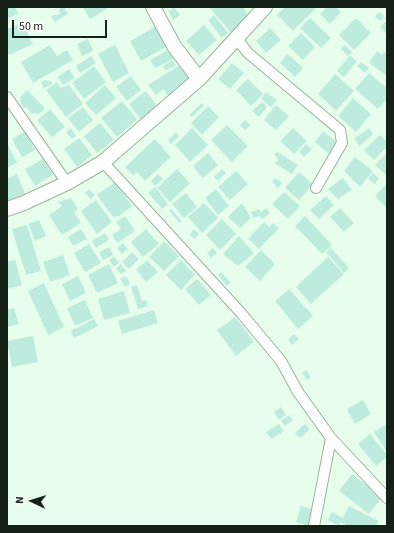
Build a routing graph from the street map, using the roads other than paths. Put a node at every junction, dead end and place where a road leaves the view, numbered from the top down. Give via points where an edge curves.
1 (153, 7) edge
2 (265, 7) edge
3 (236, 38) junction
4 (199, 79) junction
5 (7, 97) edge
6 (103, 162) junction
7 (67, 183) junction
8 (316, 188) dead end
9 (7, 209) edge
10 (331, 438) junction
11 (387, 498) edge
12 (314, 526) edge

1 - 4 street via 174,46
2 - 3 street
3 - 4 street
3 - 8 street via 248,53 340,130 342,143
4 - 6 street
5 - 7 street
6 - 7 street
6 - 10 street via 216,284 281,361 298,392
7 - 9 street
10 - 11 street
10 - 12 street

